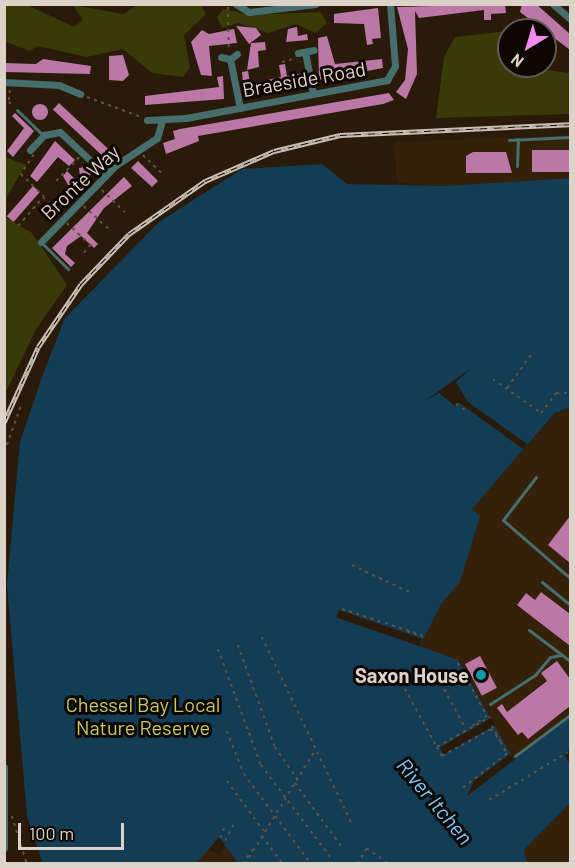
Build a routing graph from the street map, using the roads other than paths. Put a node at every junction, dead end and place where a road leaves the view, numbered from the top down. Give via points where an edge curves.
1 (236, 4) edge
2 (316, 4) edge
3 (390, 4) edge
4 (553, 4) edge
5 (570, 20) edge
6 (314, 50) dead end
7 (221, 57) dead end
8 (8, 82) edge
9 (313, 93) junction
10 (80, 94) road end
11 (240, 108) junction
12 (17, 110) road end
13 (147, 120) road end
14 (162, 120) junction
15 (44, 135) junction
16 (570, 138) edge
17 (518, 139) junction
18 (509, 140) dead end
19 (30, 150) road end
20 (517, 166) dead end
21 (106, 175) junction
22 (41, 242) joint
23 (68, 269) dead end
24 (536, 477) dead end
25 (570, 578) edge
26 (542, 582) dead end
27 (570, 604) edge
28 (529, 630) dead end
29 (561, 655) junction
30 (570, 661) edge
31 (490, 704) dead end
32 (570, 715) edge
33 (515, 756) dead end
34 (4, 767) edge
35 (4, 848) edge

1 - 2 street via 249,12
3 - 9 street, Braeside Road via 393,74 379,82
4 - 5 street
6 - 9 street via 301,52
7 - 11 street via 233,57
8 - 10 street via 59,85
9 - 11 street, Braeside Road
11 - 14 street, Braeside Road
12 - 15 lane
13 - 14 street, Braeside Road
14 - 21 street, Bronte Way via 157,138
15 - 19 street
15 - 21 street via 60,132
16 - 17 lane
17 - 18 lane
17 - 20 lane
21 - 22 street, Bronte Way
22 - 23 lane
24 - 25 lane via 503,520
26 - 27 lane
28 - 29 lane
29 - 30 lane
29 - 31 lane via 549,657 510,693
32 - 33 lane
34 - 35 street

